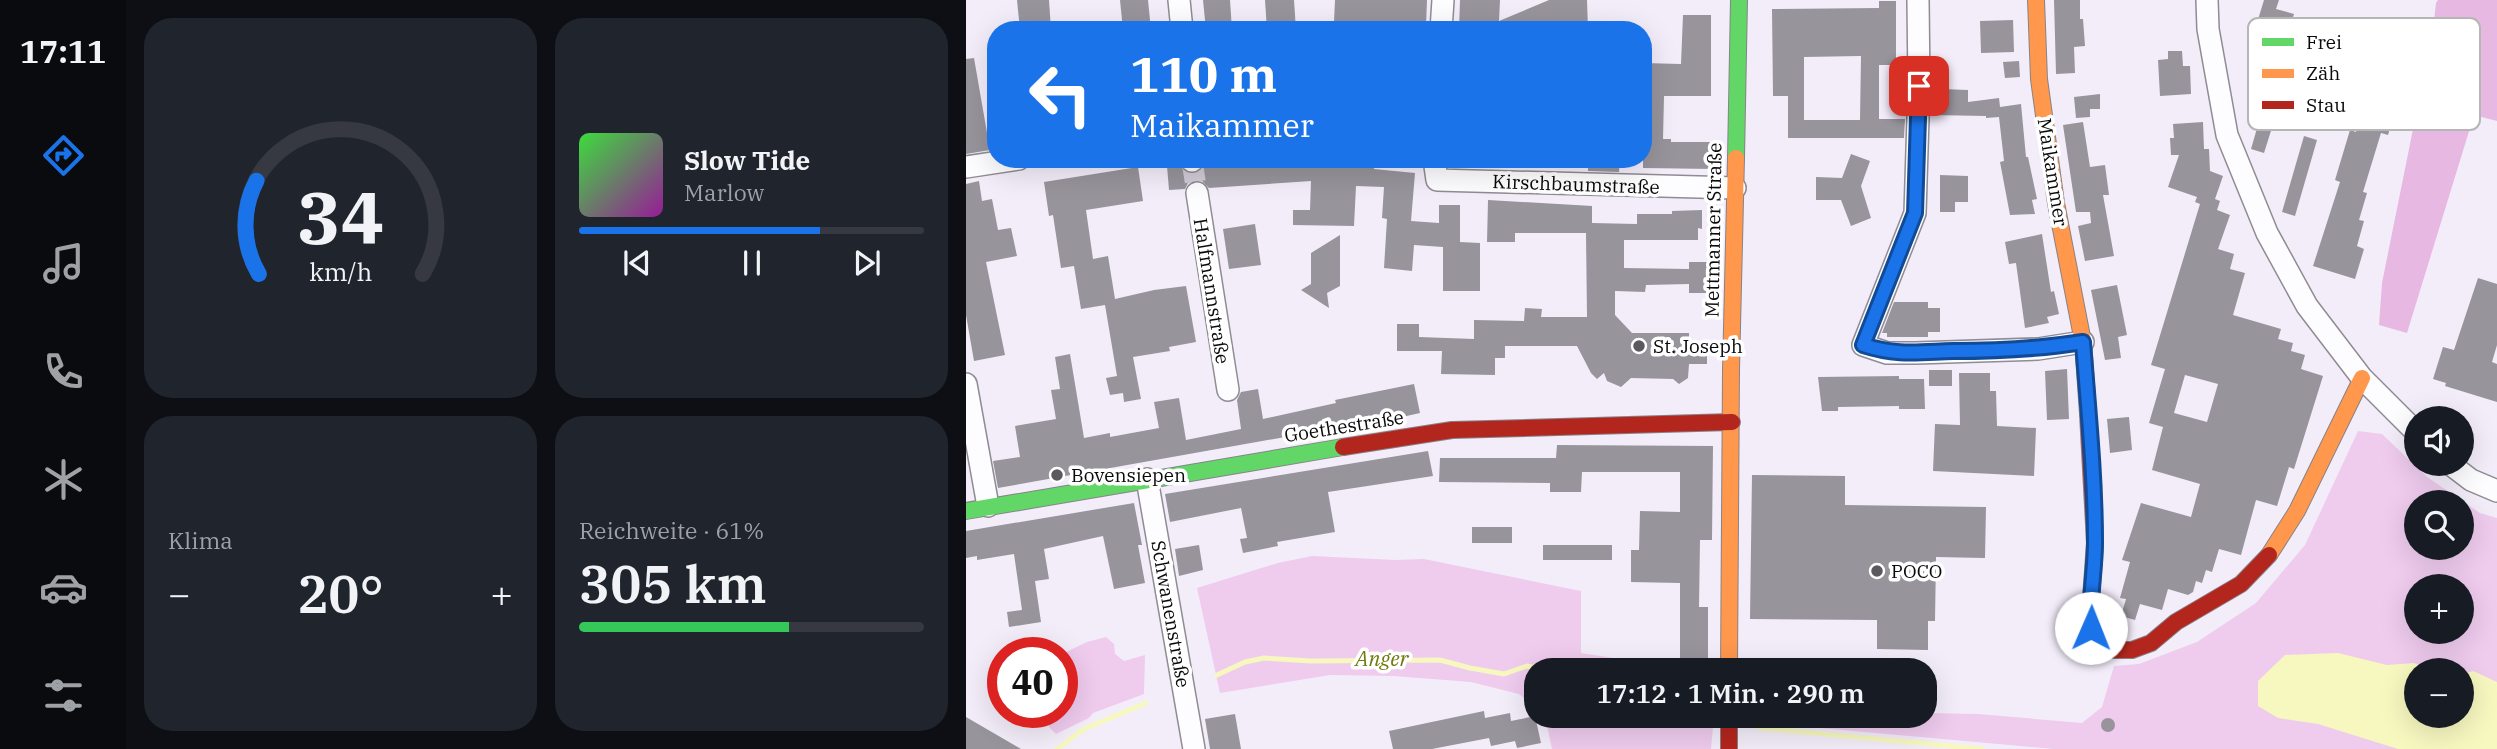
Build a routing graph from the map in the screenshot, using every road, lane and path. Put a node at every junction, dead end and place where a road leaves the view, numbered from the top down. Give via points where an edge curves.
1 (1180, 0) edge
2 (1443, 0) edge
3 (1738, 0) edge
4 (1918, 0) edge
5 (2036, 0) edge
6 (2207, 0) edge
7 (1181, 21) edge
8 (1442, 21) edge
9 (987, 164) edge
10 (966, 167) edge
11 (1435, 168) edge
12 (1735, 188) junction
13 (1197, 193) tunnel mouth
14 (2083, 342) junction
15 (2362, 378) junction
16 (966, 384) edge
17 (1228, 390) dead end
18 (2404, 420) edge
19 (1732, 422) junction
20 (2466, 476) edge
21 (1147, 480) junction
22 (2497, 491) edge
23 (988, 506) junction
24 (966, 511) edge
25 (1729, 658) edge
26 (1729, 728) edge
27 (1194, 749) edge
28 (1729, 749) edge

1 - 7 street
2 - 8 street
3 - 12 street, Mettmanner Straße
4 - 14 street via 1915,213 1863,345 1887,353 1916,353 2038,349
5 - 14 street, Maikammer via 2039,79 2056,203
6 - 15 street via 2227,135 2266,233 2307,306
9 - 10 street
11 - 12 street, Kirschbaumstraße via 1437,180
12 - 19 street, Mettmanner Straße
13 - 17 street, Halfmannstraße
14 - 15 street, Maikammer via 2095,543 2090,612 2094,639 2106,650 2132,650 2151,643 2176,622 2241,584 2269,555 2297,511
15 - 18 street
16 - 23 street
19 - 21 street, Goethestraße via 1452,430
19 - 25 street, Mettmanner Straße
20 - 22 street
21 - 23 street, Goethestraße
21 - 27 street, Schwanenstraße
23 - 24 street, Goethestraße
26 - 28 street

